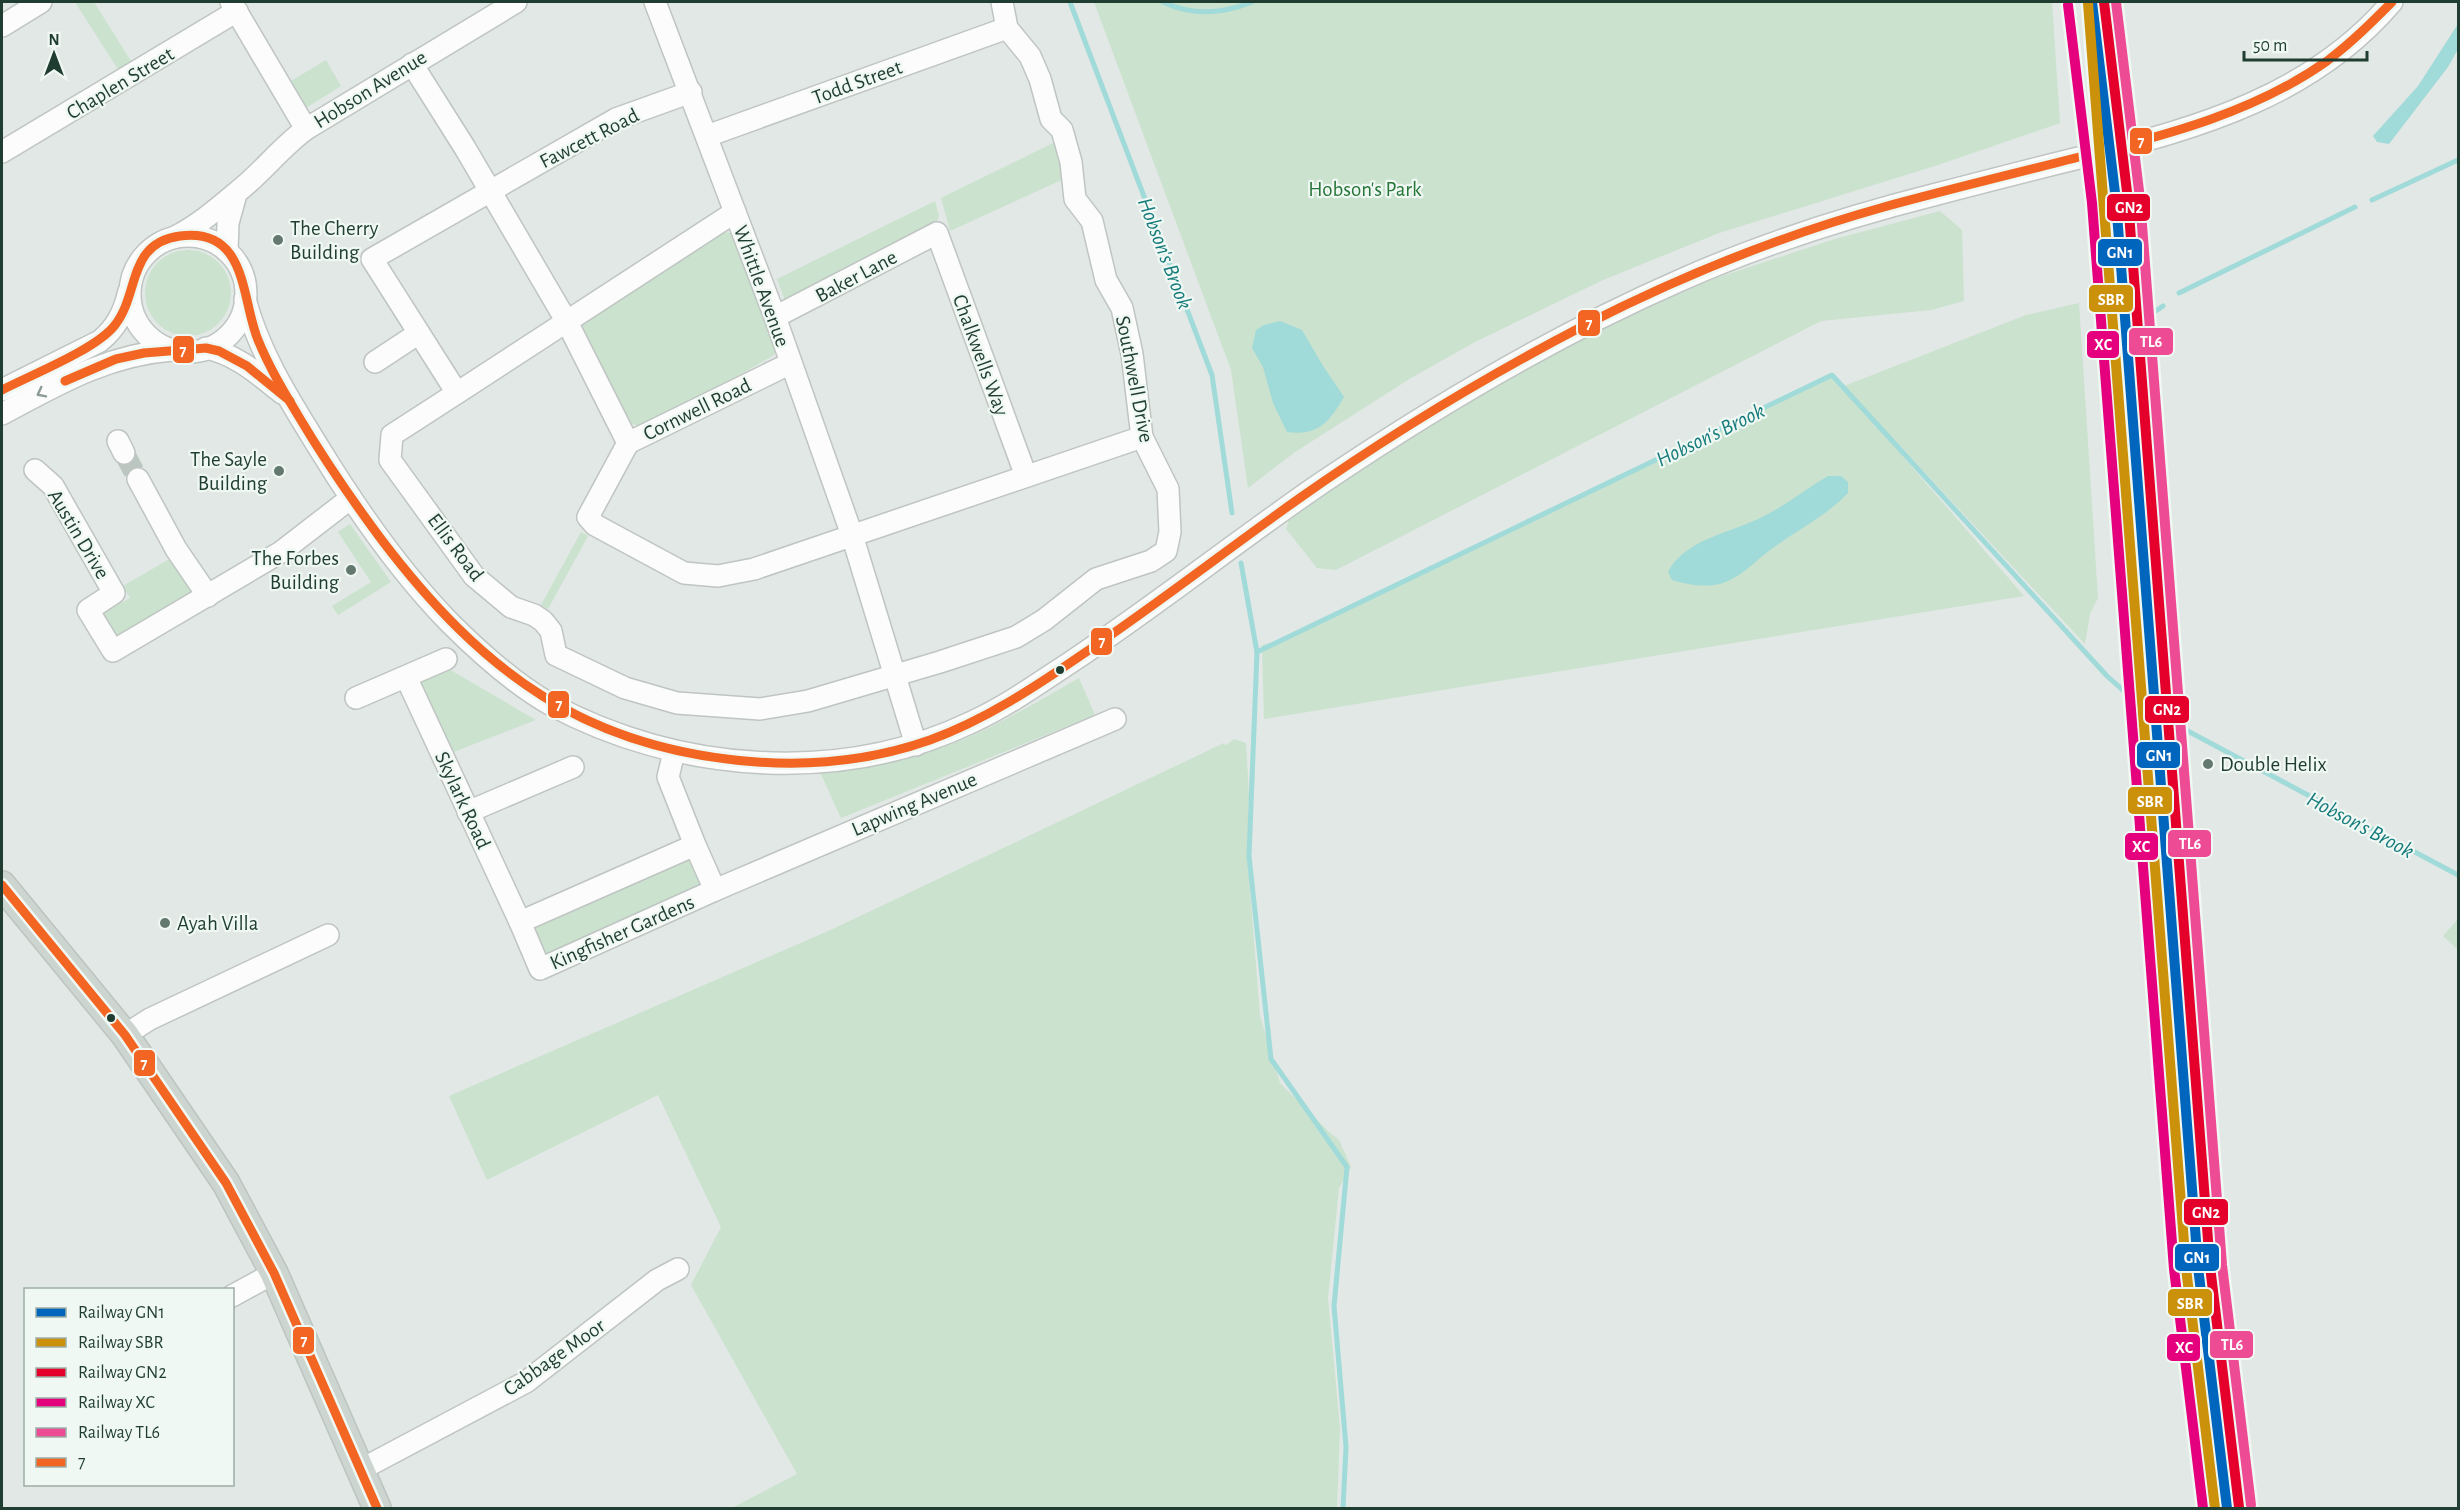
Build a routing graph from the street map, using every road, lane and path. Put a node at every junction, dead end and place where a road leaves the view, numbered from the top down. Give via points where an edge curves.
1 (41, 2) edge
2 (516, 2) edge
3 (656, 2) edge
4 (1002, 2) edge
5 (2392, 2) edge
6 (234, 6) edge
7 (2, 26) edge
8 (1007, 27) junction
9 (412, 64) junction
10 (691, 92) junction
11 (306, 129) junction
12 (707, 136) junction
13 (2, 152) edge
14 (491, 191) junction
15 (236, 194) junction
16 (735, 212) junction
17 (937, 233) joint
18 (175, 237) junction
19 (227, 251) junction
20 (131, 285) junction
21 (245, 299) junction
22 (775, 317) junction
23 (567, 322) junction
24 (419, 333) junction
25 (206, 348) junction
26 (176, 350) junction
27 (375, 362) dead end
28 (791, 363) junction
29 (2, 390) edge
30 (457, 393) junction
31 (287, 397) junction
32 (2, 414) edge
33 (1142, 437) junction
34 (628, 443) junction
35 (35, 470) dead end
36 (1026, 476) junction
37 (138, 479) tunnel mouth
38 (351, 498) junction
39 (852, 535) junction
40 (208, 596) junction
41 (446, 659) dead end
42 (894, 675) junction
43 (406, 677) junction
44 (356, 698) dead end
45 (1114, 719) dead end
46 (916, 745) junction
47 (674, 752) junction
48 (573, 766) dead end
49 (468, 812) junction
50 (695, 845) junction
51 (2, 885) edge
52 (715, 890) junction
53 (520, 922) junction
54 (328, 935) dead end
55 (125, 1035) junction
56 (678, 1269) dead end
57 (274, 1273) junction
58 (234, 1295) edge
59 (360, 1470) junction
60 (377, 1509) edge

1 - 7 street
2 - 9 street, Hobson Avenue
3 - 10 street, Whittle Avenue
4 - 8 street, Southwell Drive
5 - 46 street via 2329,59 2285,89 2221,118 1834,221 1628,304 1532,353 1402,429 1022,695 979,719
6 - 11 street
6 - 13 street, Chaplen Street
8 - 12 street, Todd Street
8 - 33 street, Southwell Drive via 1030,56 1051,119 1062,130 1075,199 1092,221 1106,280 1122,308
9 - 11 street, Hobson Avenue
9 - 14 street, Cornwell Road
10 - 12 street, Whittle Avenue
10 - 14 street, Fawcett Road via 616,119
11 - 15 street, Hobson Avenue
12 - 16 street, Whittle Avenue
14 - 23 street, Cornwell Road
14 - 24 street via 372,259
15 - 18 street, Hobson Avenue
15 - 19 street, Hobson Avenue via 228,223
16 - 22 street, Whittle Avenue
16 - 23 street
17 - 22 street, Baker Lane
17 - 36 street, Chalkwells Way
18 - 19 street via 203,238
18 - 20 street via 144,256
19 - 21 street via 243,275
20 - 26 street via 139,327 161,346
20 - 29 street via 124,312 109,334
21 - 25 street via 233,333 221,344
21 - 31 street via 252,326
22 - 28 street, Whittle Avenue
23 - 30 street
23 - 34 street, Cornwell Road
24 - 27 street
24 - 30 street
25 - 26 street
25 - 31 street via 247,366
26 -> 32 street via 116,359
28 - 34 street, Cornwell Road
28 - 39 street, Whittle Avenue
30 - 42 street, Ellis Road via 392,435 390,460 474,576 511,607 543,621 551,631 556,655 625,688 676,703 718,707 760,709 807,701
31 - 38 street
33 - 36 street
33 - 42 street, Southwell Drive via 1168,489 1170,532 1166,550 1151,561 1096,579 1016,637
34 - 39 street via 588,517 595,525 684,573 718,576 754,569
35 - 40 street, Austin Drive via 53,486 114,593 88,610 113,651
36 - 39 street
37 - 40 street via 176,549
38 - 40 street, Austin Drive via 281,552
38 - 47 street via 437,610 505,673 542,699 573,714
39 - 42 street, Whittle Avenue
41 - 43 street
42 - 46 street, Whittle Avenue
43 - 44 street
43 - 49 street, Skylark Road
45 - 52 street, Lapwing Avenue
46 - 47 street via 883,753 805,761 760,762
47 - 50 street, Kingfisher Gardens via 668,777
48 - 49 street
49 - 53 street, Skylark Road
50 - 52 street, Kingfisher Gardens
50 - 53 street
51 - 55 main road
52 - 53 street, Kingfisher Gardens via 540,969
54 - 55 street via 150,1019
55 - 57 main road via 226,1183
56 - 59 street, Cabbage Moor via 657,1280 526,1382
57 - 58 street
57 - 59 main road
59 - 60 main road

